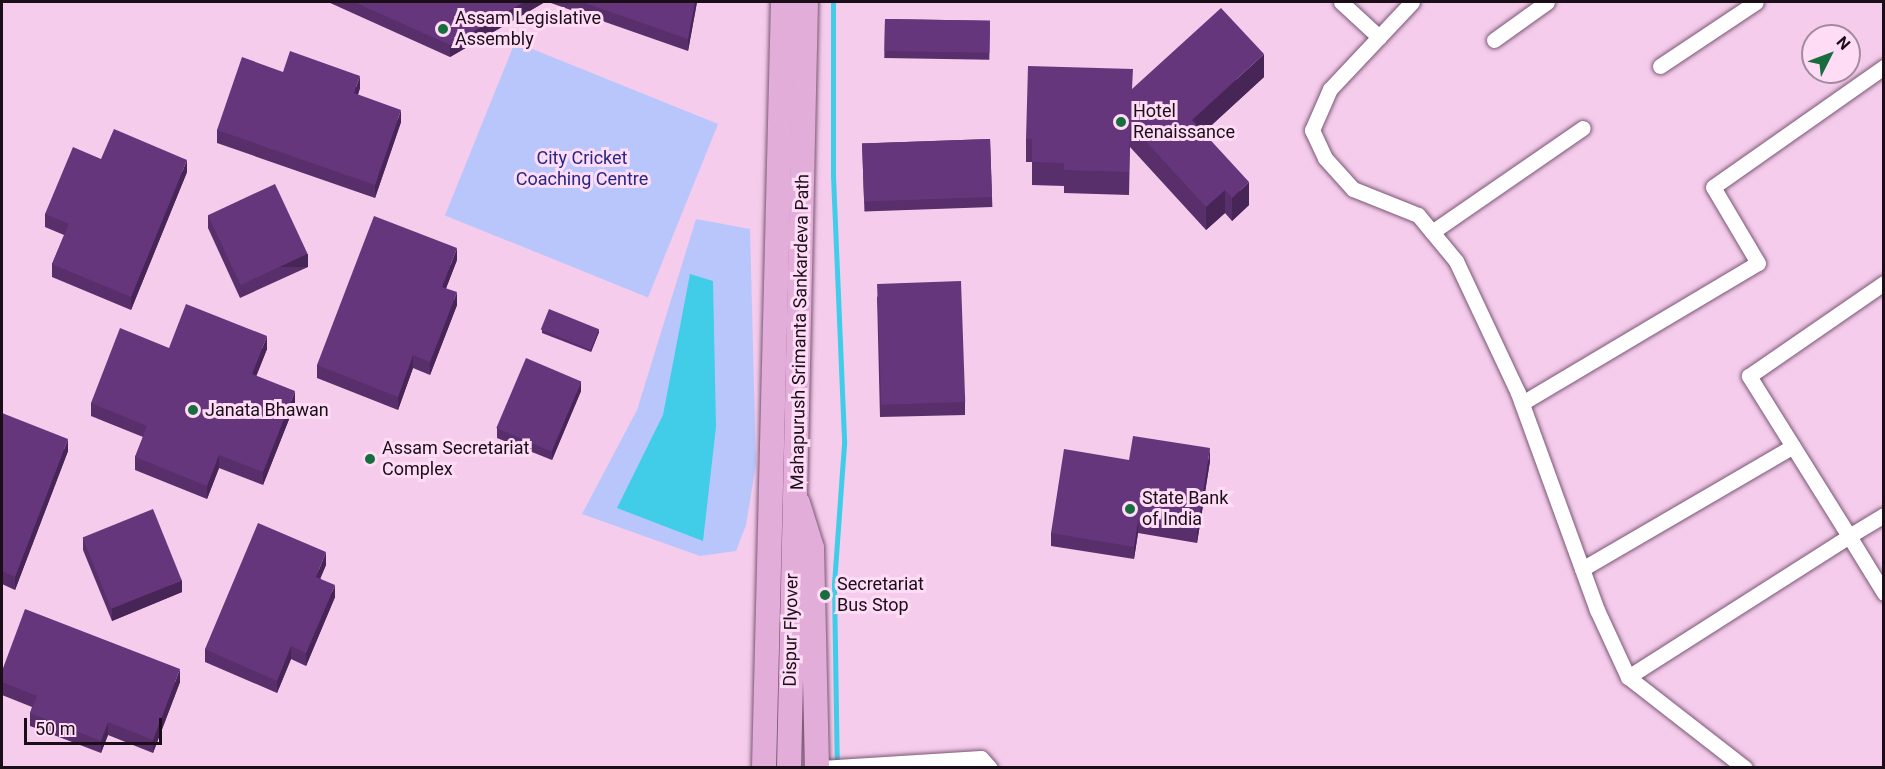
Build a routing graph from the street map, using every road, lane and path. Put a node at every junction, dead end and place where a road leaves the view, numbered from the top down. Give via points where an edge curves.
1 (783, 2) edge
2 (806, 2) edge
3 (1341, 2) edge
4 (1413, 2) edge
5 (1547, 2) edge
6 (1756, 2) edge
7 (1379, 37) junction
8 (1494, 40) dead end
9 (1660, 66) dead end
10 (1884, 67) edge
11 (1583, 128) dead end
12 (1432, 232) junction
13 (1884, 283) edge
14 (1522, 403) junction
15 (1793, 446) junction
16 (793, 493) junction
17 (1884, 515) edge
18 (1849, 536) junction
19 (1582, 569) junction
20 (1884, 593) edge
21 (1628, 677) junction
22 (826, 767) edge
23 (764, 768) edge
24 (789, 768) edge
25 (819, 768) edge
26 (990, 768) edge
27 (1745, 768) edge

1 - 23 main road, Mahapurush Srimanta Sankardeva Path
2 - 16 main road, Mahapurush Srimanta Sankardeva Path
3 - 7 street
4 - 7 street
5 - 8 street
6 - 9 street
7 - 12 street via 1330,89 1312,130 1325,158 1353,189 1418,215
10 - 14 street via 1713,187 1758,263
11 - 12 street
12 - 14 street via 1456,261
13 - 15 street via 1749,376
14 - 19 street
15 - 18 street
15 - 19 street
16 - 24 main road, Dispur Flyover
16 - 25 main road, Mahapurush Srimanta Sankardeva Path via 806,519 812,548
17 - 18 street
18 - 20 street
18 - 21 street
19 - 21 street
21 - 27 street
22 - 25 street
22 - 26 street via 981,758

